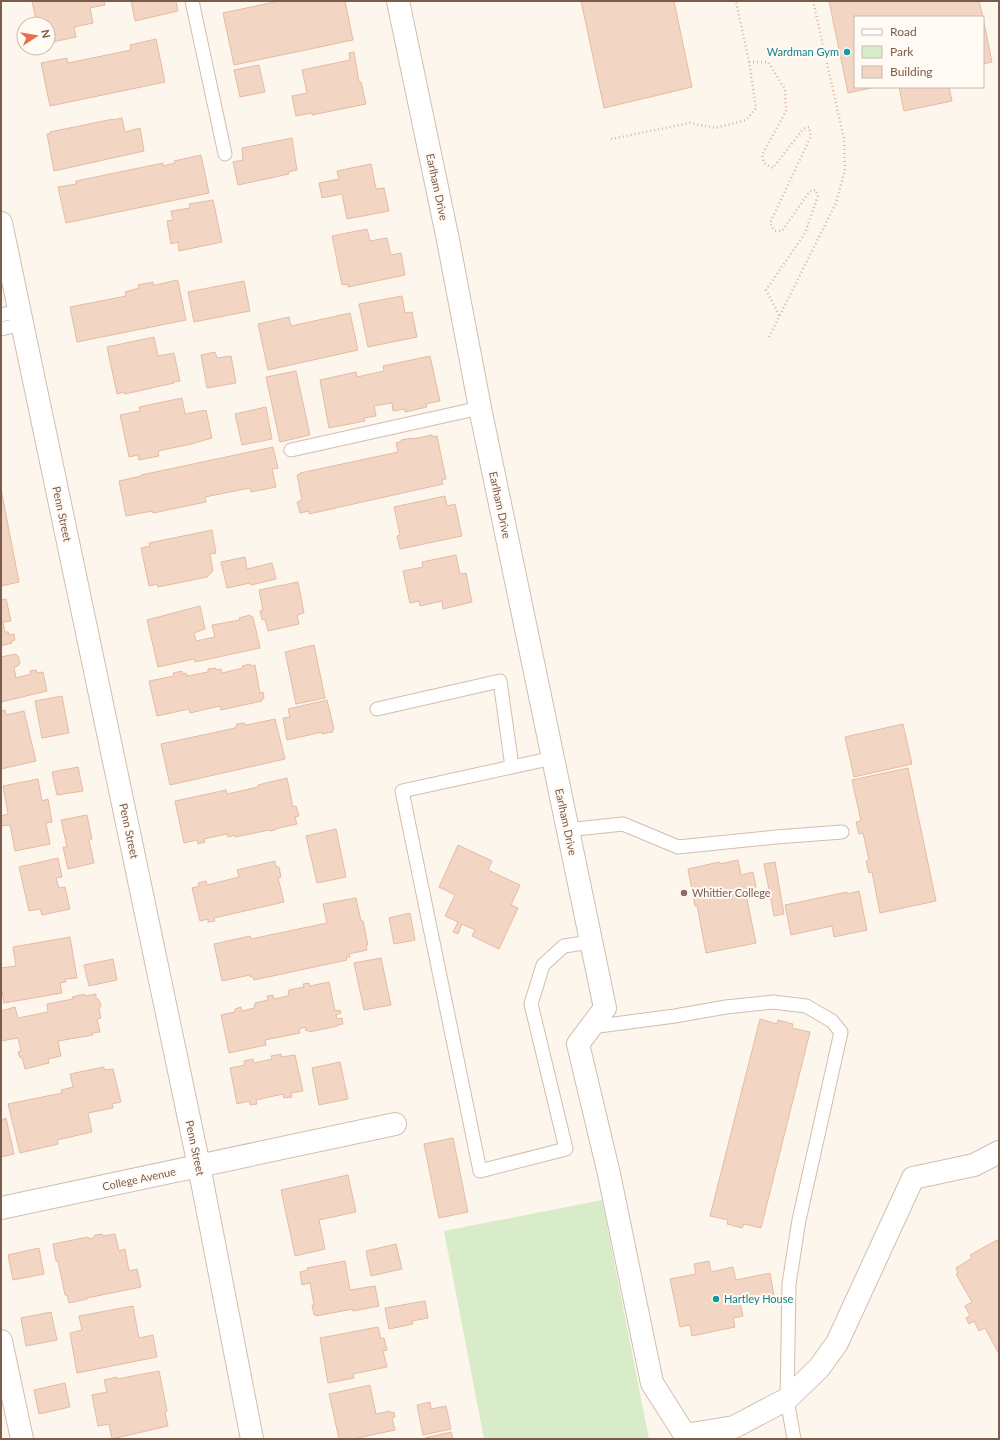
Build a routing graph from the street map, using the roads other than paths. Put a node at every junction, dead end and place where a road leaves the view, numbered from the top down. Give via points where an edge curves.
1 (192, 1) edge
2 (398, 1) edge
3 (225, 154) dead end
4 (1, 223) edge
5 (14, 317) edge
6 (1, 329) edge
7 (480, 408) junction
8 (291, 450) dead end
9 (377, 709) dead end
10 (552, 758) junction
11 (512, 767) junction
12 (567, 830) junction
13 (842, 832) dead end
14 (591, 942) junction
15 (591, 1026) junction
16 (395, 1124) dead end
17 (999, 1152) edge
18 (199, 1166) junction
19 (1, 1208) edge
20 (1, 1341) edge
21 (787, 1399) junction
22 (714, 1435) edge
23 (22, 1439) edge
24 (252, 1439) edge
25 (794, 1439) edge

1 - 3 lane
2 - 7 street, Earlham Drive
4 - 5 street, Penn Street
5 - 6 lane
5 - 18 street, Penn Street
7 - 8 lane
7 - 10 street, Earlham Drive
9 - 11 lane via 500,681
10 - 11 lane
10 - 12 street, Earlham Drive
11 - 14 lane via 402,791 480,1171 566,1148 531,1004 543,965 564,946
12 - 13 lane via 623,824 678,848
12 - 14 street, Earlham Drive
14 - 15 street, Earlham Drive via 605,1008
15 - 21 lane via 773,1002 806,1006 832,1021 841,1032 799,1220 789,1284
15 - 22 street via 578,1044 610,1174 652,1383 686,1435
16 - 18 street, College Avenue
17 - 21 street via 974,1165 913,1178 837,1343 819,1368
18 - 19 street, College Avenue
18 - 24 street, Penn Street
20 - 23 street
21 - 22 street
21 - 25 lane

